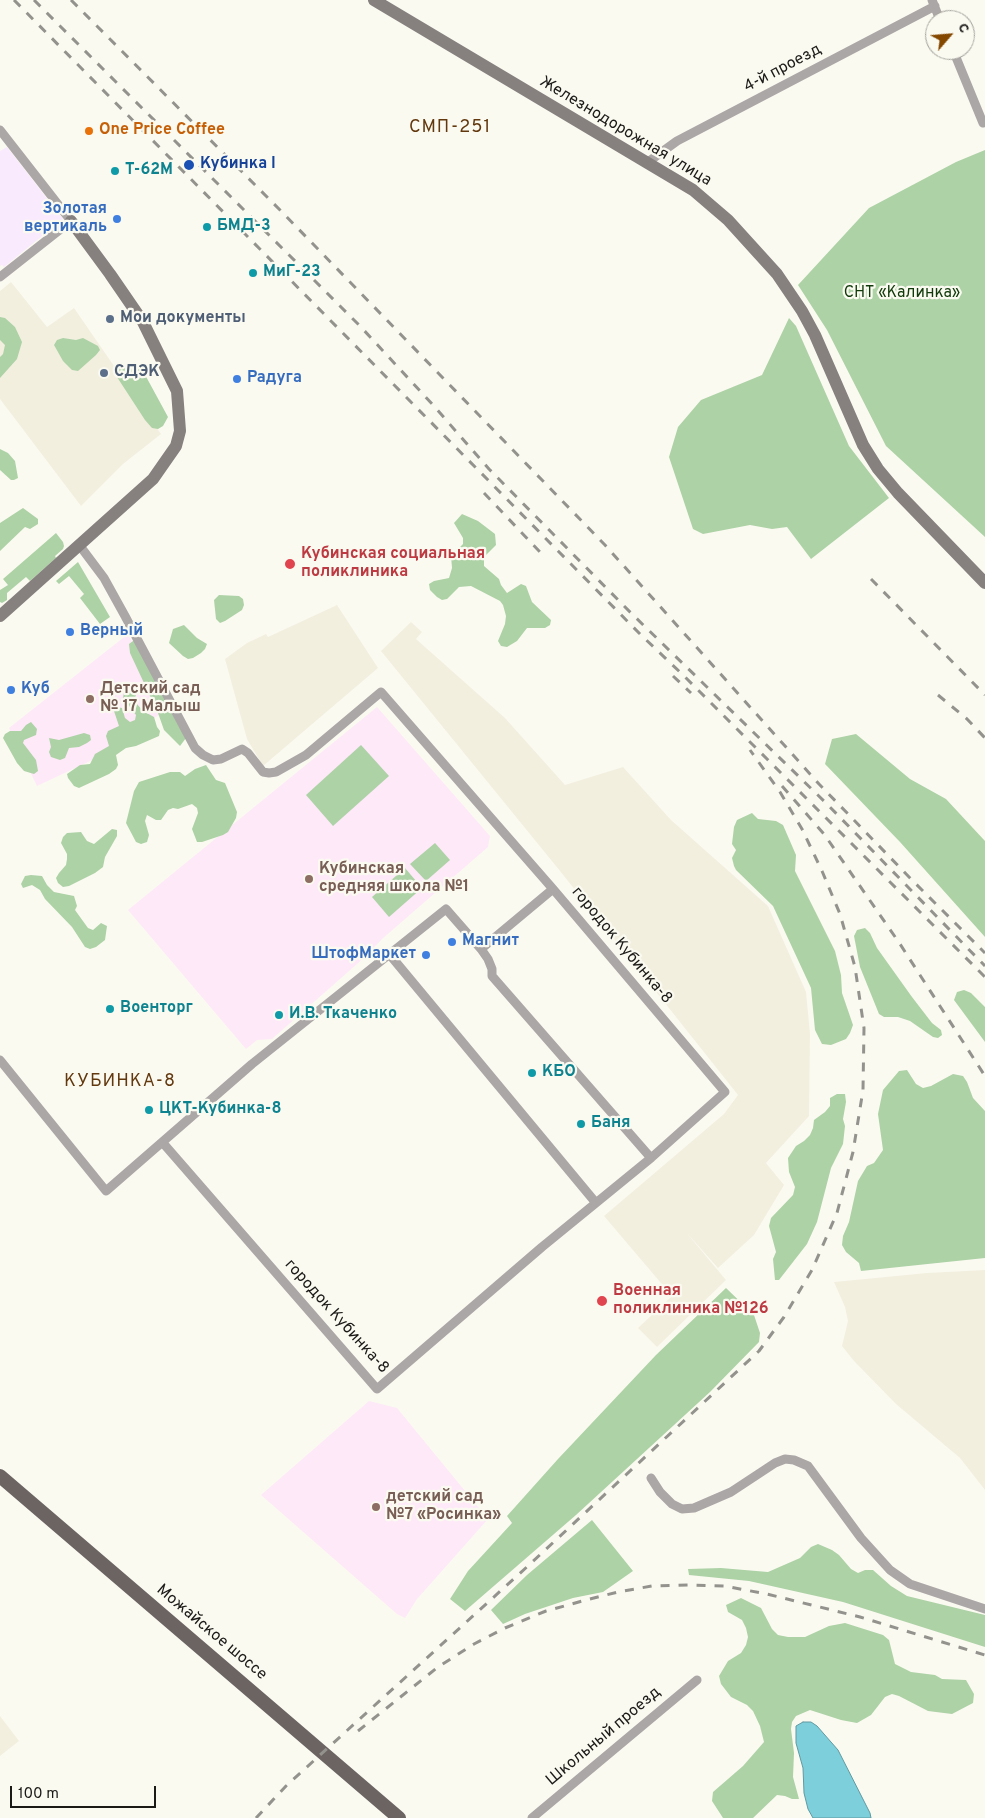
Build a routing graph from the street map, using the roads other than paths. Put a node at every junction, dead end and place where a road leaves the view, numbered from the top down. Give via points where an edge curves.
1 (374, 0) edge
2 (933, 3) edge
3 (957, 60) edge
4 (983, 123) dead end
5 (0, 130) edge
6 (648, 162) junction
7 (71, 221) junction
8 (0, 277) edge
9 (80, 546) junction
10 (985, 582) edge
11 (0, 616) edge
12 (553, 889) junction
13 (481, 949) junction
14 (390, 955) junction
15 (0, 1060) edge
16 (163, 1143) junction
17 (651, 1158) junction
18 (596, 1203) junction
19 (0, 1476) edge
20 (651, 1478) dead end
21 (985, 1609) edge
22 (696, 1680) dead end
23 (399, 1818) edge
24 (532, 1818) edge

1 - 6 street, Железнодорожная улица
2 - 6 street, 4-й проезд via 677,141
3 - 4 street
5 - 7 street
6 - 10 street, Железнодорожная улица via 711,204 777,274 815,335 863,445 878,469 898,494
7 - 8 street
7 - 9 street via 143,322 177,391 180,431 176,446 153,479
9 - 11 street
9 - 12 street, городок Кубинка-8 via 112,594 202,755 213,760 221,759 242,749 263,772 276,772 306,755 381,692
12 - 13 street
12 - 17 street, городок Кубинка-8 via 725,1092
13 - 14 street via 446,909
13 - 17 street via 492,969 492,976
14 - 16 street via 252,1064
14 - 18 street
15 - 16 street via 106,1191
16 - 18 street, городок Кубинка-8 via 377,1389
17 - 18 street, городок Кубинка-8
19 - 23 main road, Можайское шоссе
20 - 21 street via 672,1504 682,1509 694,1508 731,1492 785,1459 801,1463 808,1466 861,1538 890,1570 910,1584
22 - 24 street, Школьный проезд

